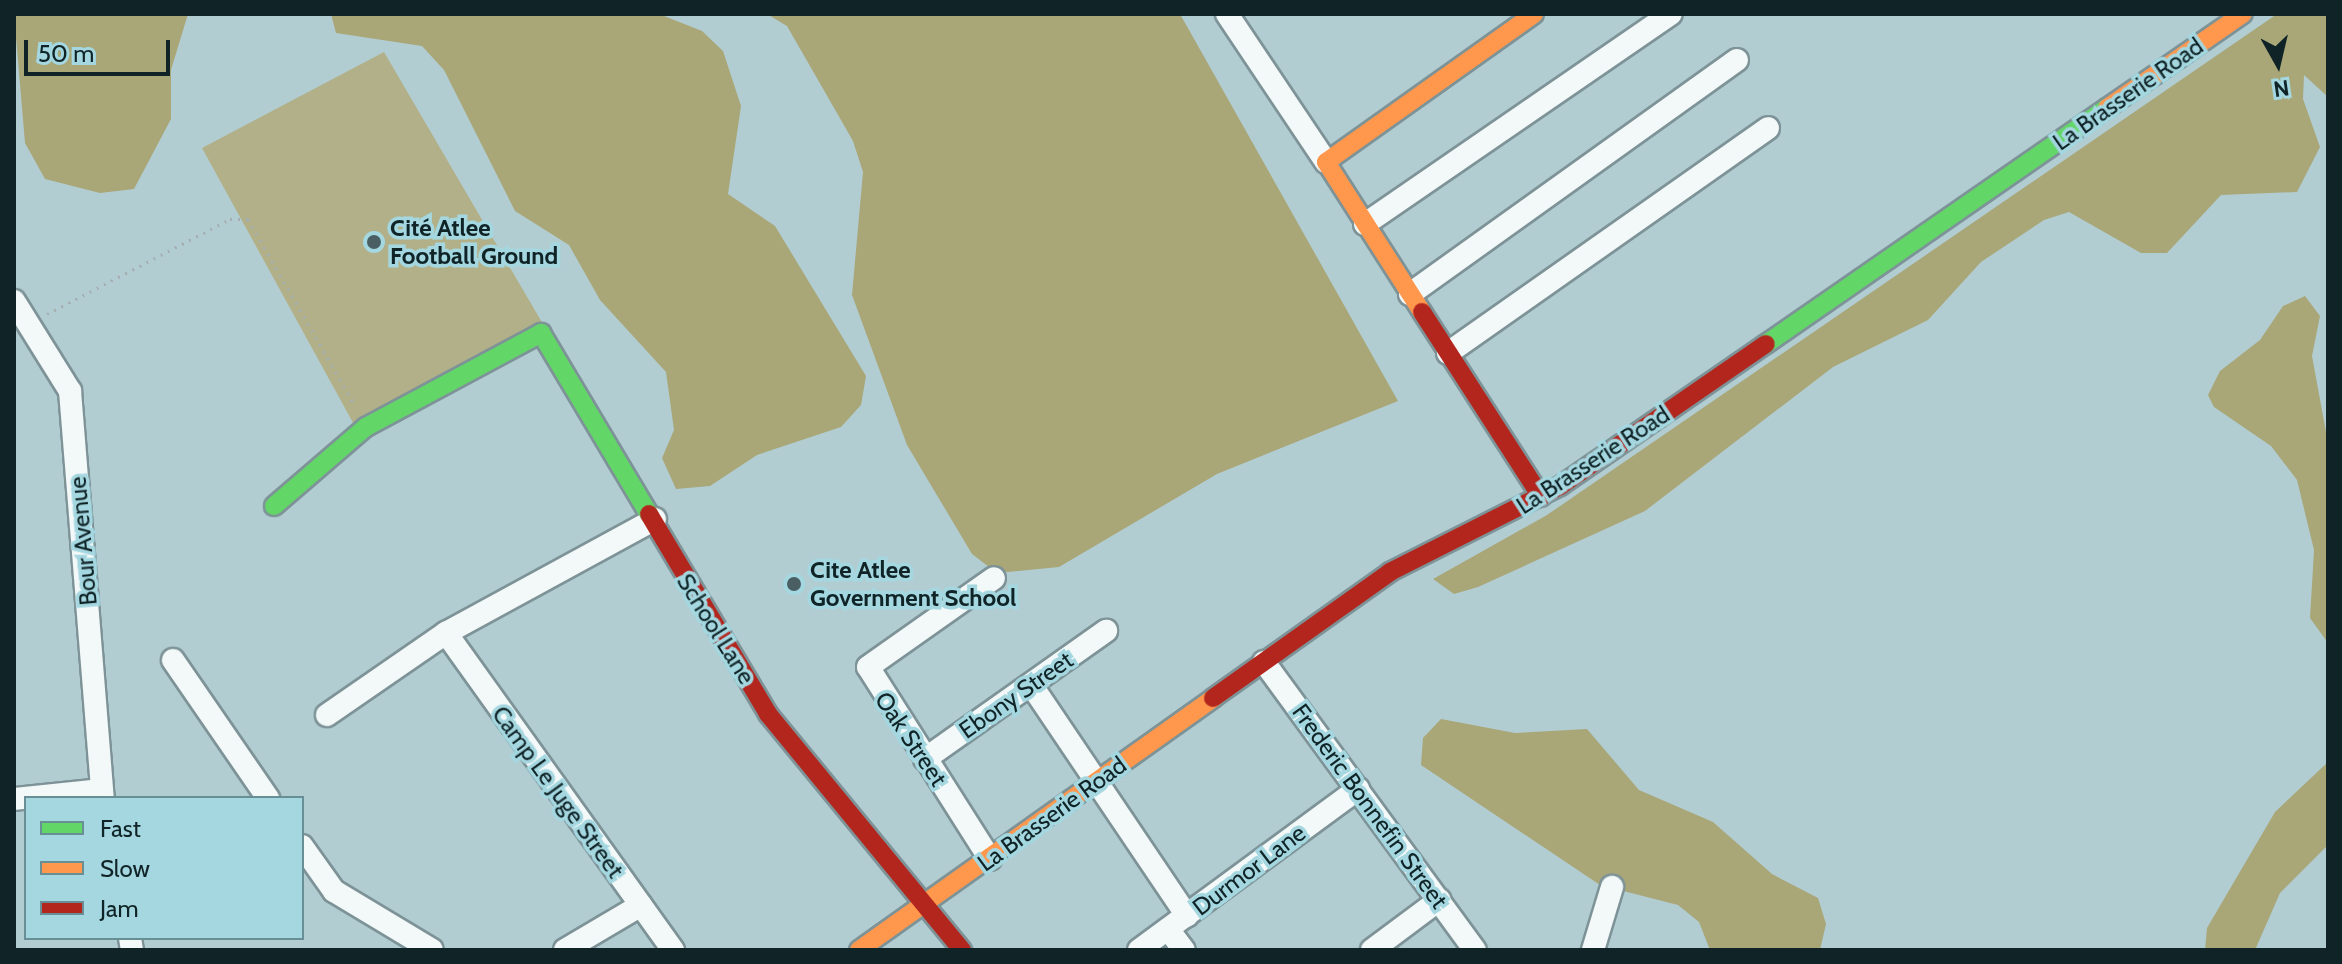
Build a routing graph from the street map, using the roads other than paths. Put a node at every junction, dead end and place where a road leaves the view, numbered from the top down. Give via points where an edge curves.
1 (1227, 14) edge
2 (1534, 14) edge
3 (1671, 14) edge
4 (2243, 14) edge
5 (1737, 60) dead end
6 (1768, 128) dead end
7 (1326, 162) junction
8 (1365, 224) junction
9 (1410, 294) junction
10 (21, 312) edge
11 (1448, 353) junction
12 (1541, 497) junction
13 (274, 506) dead end
14 (655, 519) junction
15 (994, 578) dead end
16 (1106, 631) dead end
17 (446, 633) junction
18 (173, 660) dead end
19 (1264, 662) junction
20 (1032, 686) junction
21 (327, 715) dead end
22 (925, 759) junction
23 (1095, 781) junction
24 (1358, 789) junction
25 (102, 794) edge
26 (67, 796) edge
27 (267, 796) edge
28 (304, 849) edge
29 (990, 859) junction
30 (1612, 887) dead end
31 (1439, 900) junction
32 (641, 905) junction
33 (928, 906) junction
34 (1187, 916) junction
35 (1168, 929) junction
36 (432, 950) edge
37 (565, 950) edge
38 (673, 950) edge
39 (859, 950) edge
40 (962, 950) edge
41 (1139, 950) edge
42 (1184, 950) edge
43 (1372, 950) edge
44 (1475, 950) edge
45 (1593, 950) edge

1 - 7 street
2 - 7 street
3 - 8 street
4 - 12 street, La Brasserie Road
5 - 9 street
6 - 11 street
7 - 8 street
8 - 9 street
9 - 11 street
10 - 25 street, Bour Avenue via 70,391
11 - 12 street
12 - 19 street, La Brasserie Road via 1390,572
13 - 14 street, School Lane via 366,427 537,331
14 - 17 street
14 - 33 street, School Lane via 768,714
15 - 22 street, Oak Street via 868,667
16 - 20 street, Ebony Street
17 - 21 street
17 - 32 street, Camp Le Juge Street
18 - 27 street
19 - 23 street, La Brasserie Road
19 - 24 street, Frederic Bonnefin Street
20 - 22 street, Ebony Street
20 - 23 street
22 - 29 street, Oak Street
23 - 29 street, La Brasserie Road
23 - 34 street
24 - 31 street, Frederic Bonnefin Street
24 - 34 street, Durmor Lane
25 - 26 street
28 - 36 street via 334,891
29 - 33 street, La Brasserie Road
30 - 45 street
31 - 43 street
31 - 44 street, Frederic Bonnefin Street
32 - 37 street
32 - 38 street, Camp Le Juge Street
33 - 39 street, La Brasserie Road
33 - 40 street, School Lane
34 - 35 street, Durmor Lane
35 - 41 street, Durmor Lane
35 - 42 street

